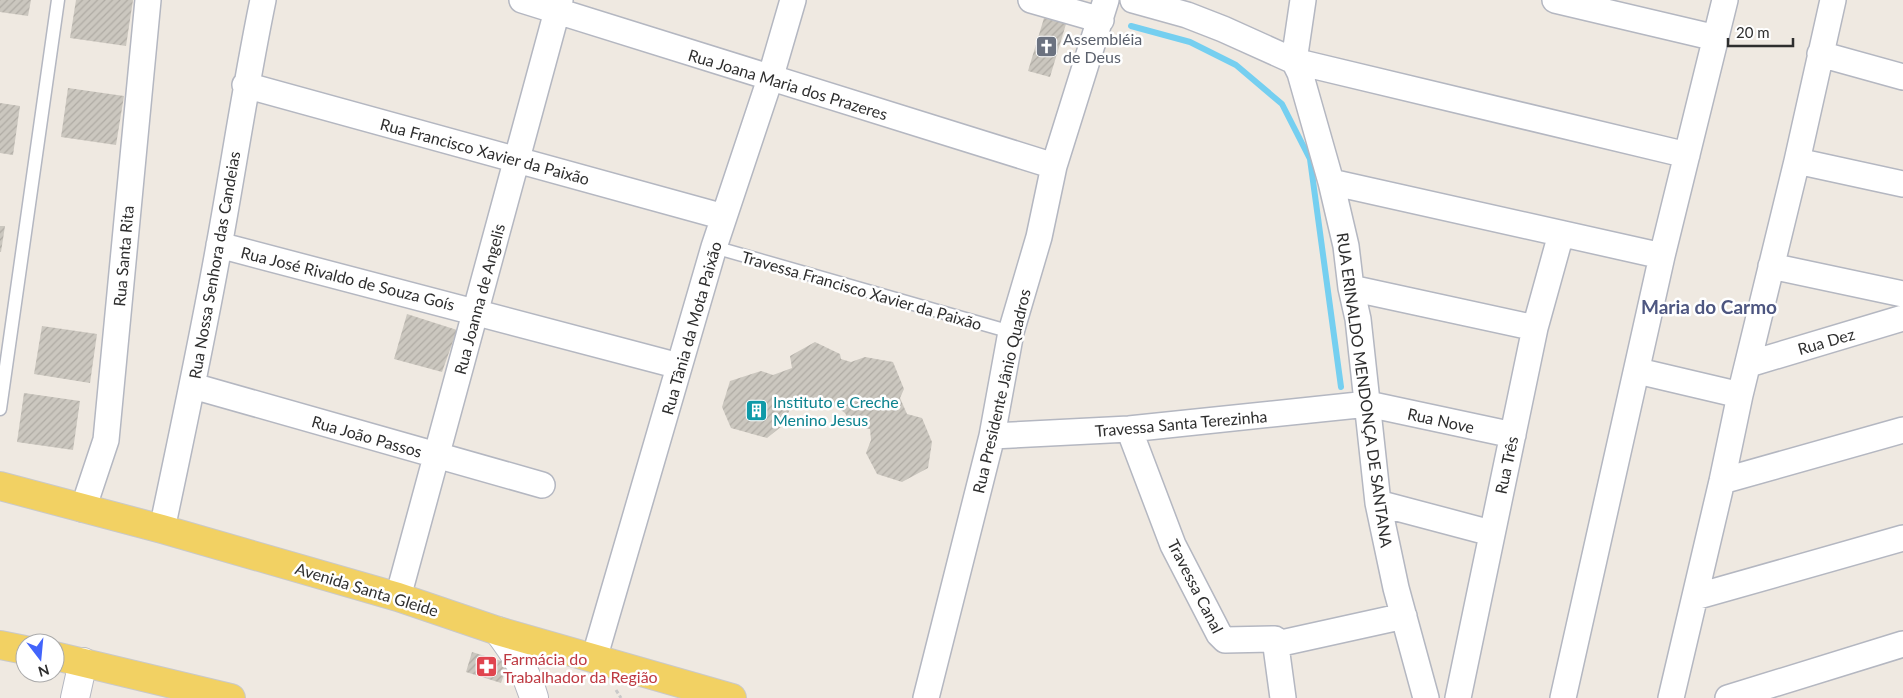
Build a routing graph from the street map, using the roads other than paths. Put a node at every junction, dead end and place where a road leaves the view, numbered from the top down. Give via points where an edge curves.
1 (58, 0) edge
2 (148, 0) edge
3 (263, 0) edge
4 (522, 0) edge
5 (793, 0) edge
6 (1031, 0) edge
7 (1133, 0) edge
8 (1303, 0) edge
9 (1555, 0) edge
10 (1725, 0) edge
11 (1833, 0) edge
12 (558, 5) edge
13 (1189, 7) edge
14 (1104, 10) edge
15 (1716, 38) junction
16 (1820, 54) junction
17 (1294, 61) junction
18 (1903, 77) edge
19 (770, 79) junction
20 (245, 85) junction
21 (1687, 155) junction
22 (517, 159) junction
23 (1797, 161) junction
24 (1054, 166) junction
25 (1331, 182) junction
26 (1903, 184) edge
27 (724, 217) junction
28 (1561, 234) junction
29 (219, 245) junction
30 (714, 247) junction
31 (1662, 256) junction
32 (1771, 266) junction
33 (1351, 288) junction
34 (1903, 294) edge
35 (476, 311) junction
36 (1903, 318) edge
37 (1535, 328) junction
38 (1011, 332) junction
39 (1749, 364) junction
40 (679, 366) junction
41 (1638, 372) junction
42 (193, 386) junction
43 (1740, 395) junction
44 (1368, 404) junction
45 (0, 409) edge
46 (1129, 429) junction
47 (1903, 430) edge
48 (992, 436) junction
49 (1513, 436) junction
50 (435, 456) junction
51 (1722, 481) junction
52 (542, 485) dead end
53 (0, 486) edge
54 (1378, 503) junction
55 (83, 509) junction
56 (162, 528) junction
57 (1491, 533) junction
58 (1903, 538) edge
59 (398, 597) junction
60 (1695, 597) junction
61 (1404, 616) junction
62 (498, 631) junction
63 (1277, 644) junction
64 (1903, 644) edge
65 (0, 645) edge
66 (15, 648) edge
67 (65, 658) edge
68 (594, 659) junction
69 (83, 662) junction
70 (75, 698) edge
71 (231, 698) edge
72 (534, 698) edge
73 (732, 698) edge
74 (926, 698) edge
75 (1283, 698) edge
76 (1426, 698) edge
77 (1458, 698) edge
78 (1563, 698) edge
79 (1671, 698) edge
80 (1728, 698) edge

1 - 45 lane
2 - 55 street, Rua Santa Rita via 106,440
3 - 20 street, Rua Nossa Senhora das Candeias
4 - 12 street, Rua Joana Maria dos Prazeres
5 - 19 street, Rua Tânia da Mota Paixão
6 - 14 street
7 - 13 street
8 - 17 street
9 - 15 street
10 - 15 street
11 - 16 street
12 - 19 street, Rua Joana Maria dos Prazeres
12 - 22 street, Rua Joanna de Angelis
13 - 17 street
14 - 24 street, Rua Presidente Jânio Quadros
15 - 21 street
16 - 18 street
16 - 23 street
17 - 21 street
17 - 25 street, RUA ERINALDO MENDONÇA DE SANTANA
19 - 24 street, Rua Joana Maria dos Prazeres
19 - 27 street, Rua Tânia da Mota Paixão
20 - 22 street, Rua Francisco Xavier da Paixão
20 - 29 street, Rua Nossa Senhora das Candeias
21 - 31 street
22 - 27 street, Rua Francisco Xavier da Paixão
22 - 35 street, Rua Joanna de Angelis
23 - 26 street
23 - 32 street
24 - 38 street, Rua Presidente Jânio Quadros via 1039,236
25 - 28 street
25 - 33 street, RUA ERINALDO MENDONÇA DE SANTANA via 1346,246
27 - 30 street, Rua Tânia da Mota Paixão
28 - 31 street
28 - 37 street, Rua Três
29 - 35 street, Rua José Rivaldo de Souza Goís
29 - 42 street, Rua Nossa Senhora das Candeias
30 - 38 lane, Travessa Francisco Xavier da Paixão
30 - 40 street, Rua Tânia da Mota Paixão
31 - 41 street
32 - 34 street
32 - 39 street
33 - 37 street
33 - 44 street, RUA ERINALDO MENDONÇA DE SANTANA
35 - 40 street, Rua José Rivaldo de Souza Goís
35 - 50 street, Rua Joanna de Angelis
36 - 39 street, Rua Dez
37 - 49 street, Rua Três
38 - 48 street, Rua Presidente Jânio Quadros
39 - 43 street
40 - 68 street, Rua Tânia da Mota Paixão
41 - 43 street
41 - 78 street
42 - 50 street, Rua João Passos
42 - 56 street, Rua Nossa Senhora das Candeias
43 - 51 street
44 - 46 street, Travessa Santa Terezinha
44 - 49 street, Rua Nove
44 - 54 street, RUA ERINALDO MENDONÇA DE SANTANA
46 - 48 street, Travessa Santa Terezinha
46 - 63 street, Travessa Canal via 1174,545 1221,637 1225,640 1273,638
47 - 51 street
48 - 74 street, Rua Presidente Jânio Quadros
49 - 57 street, Rua Três
50 - 52 street, Rua João Passos
50 - 59 street, Rua Joanna de Angelis
51 - 60 street
53 - 55 main road, Avenida Santa Gleide
54 - 57 street
54 - 61 street, RUA ERINALDO MENDONÇA DE SANTANA
55 - 56 main road, Avenida Santa Gleide
56 - 59 main road, Avenida Santa Gleide
57 - 77 street, Rua Três
58 - 60 street
59 - 62 main road, Avenida Santa Gleide
60 - 79 street
61 - 63 street
61 - 76 street, RUA ERINALDO MENDONÇA DE SANTANA
62 - 68 main road, Avenida Santa Gleide
62 - 72 street via 524,669
63 - 75 street
64 - 80 street
65 - 66 main road
67 - 69 main road
68 - 73 main road, Avenida Santa Gleide
69 - 70 street
69 - 71 main road

